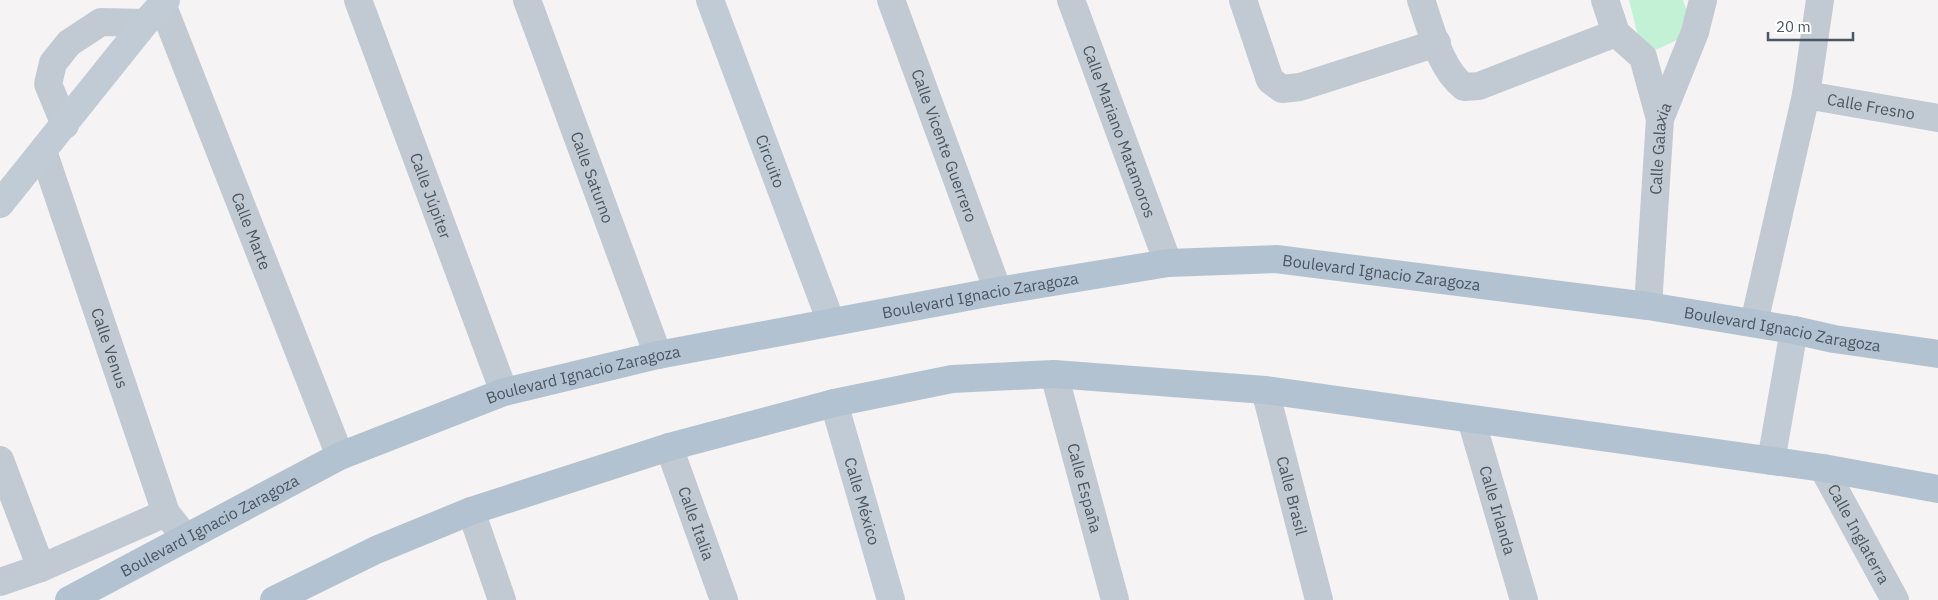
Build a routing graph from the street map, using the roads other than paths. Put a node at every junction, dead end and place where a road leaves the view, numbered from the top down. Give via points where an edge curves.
1 (358, 0) edge
2 (527, 0) edge
3 (710, 0) edge
4 (891, 0) edge
5 (1071, 0) edge
6 (1243, 0) edge
7 (1421, 0) edge
8 (1606, 0) edge
9 (1703, 0) edge
10 (1820, 0) edge
11 (158, 9) edge
12 (1616, 33) junction
13 (1437, 43) junction
14 (1806, 95) junction
15 (1938, 118) edge
16 (1660, 119) junction
17 (65, 125) junction
18 (42, 151) junction
19 (0, 204) edge
20 (1168, 263) junction
21 (998, 292) junction
22 (1648, 306) junction
23 (831, 322) junction
24 (1754, 323) junction
25 (1794, 330) junction
26 (1938, 354) edge
27 (658, 355) junction
28 (1054, 374) junction
29 (1265, 390) junction
30 (504, 392) junction
31 (834, 403) junction
32 (1471, 419) junction
33 (669, 447) junction
34 (340, 456) junction
35 (0, 460) edge
36 (1771, 461) junction
37 (1823, 468) junction
38 (1938, 489) edge
39 (471, 511) junction
40 (166, 513) junction
41 (186, 538) junction
42 (41, 568) junction
43 (0, 582) edge
44 (282, 598) edge
45 (69, 600) edge
46 (502, 600) edge
47 (724, 600) edge
48 (891, 600) edge
49 (1116, 600) edge
50 (1319, 600) edge
51 (1524, 600) edge
52 (1896, 600) edge

1 - 30 street, Calle Júpiter
2 - 27 street, Calle Saturno
3 - 23 street, Circuito
4 - 21 street, Calle Vicente Guerrero
5 - 20 street, Calle Mariano Matamoros
6 - 13 street via 1270,80 1282,89 1300,87
7 - 13 street
8 - 12 street
9 - 16 street, Calle Galaxia via 1695,32
10 - 14 street
11 - 17 street
11 - 17 street via 101,22 69,43 53,63 48,84
11 - 34 street, Calle Marte
12 - 13 street via 1479,86 1464,87 1454,80
12 - 16 street via 1643,57
14 - 15 street, Calle Fresno
14 - 24 street
16 - 22 street, Calle Galaxia
17 - 18 street
18 - 19 street
18 - 40 street, Calle Venus
20 - 21 main road, Boulevard Ignacio Zaragoza
20 - 22 main road, Boulevard Ignacio Zaragoza via 1276,259
21 - 23 main road, Boulevard Ignacio Zaragoza
22 - 24 main road, Boulevard Ignacio Zaragoza
23 - 27 main road, Boulevard Ignacio Zaragoza
24 - 25 main road, Boulevard Ignacio Zaragoza
25 - 26 main road, Boulevard Ignacio Zaragoza
25 - 36 street
27 - 30 main road, Boulevard Ignacio Zaragoza
28 - 29 main road
28 - 31 main road via 952,379
28 - 49 street, Calle España
29 - 32 main road
29 - 50 street, Calle Brasil
30 - 34 main road, Boulevard Ignacio Zaragoza
31 - 33 main road
31 - 48 street, Calle México
32 - 36 main road
32 - 51 street, Calle Irlanda
33 - 39 main road
33 - 47 street, Calle Italia
34 - 41 main road, Boulevard Ignacio Zaragoza
35 - 42 street
36 - 37 main road
37 - 38 main road
37 - 52 street, Calle Inglaterra
39 - 44 main road via 376,550
39 - 46 street
40 - 41 street, Calle Venus
40 - 42 street
41 - 45 main road, Boulevard Ignacio Zaragoza
42 - 43 street

